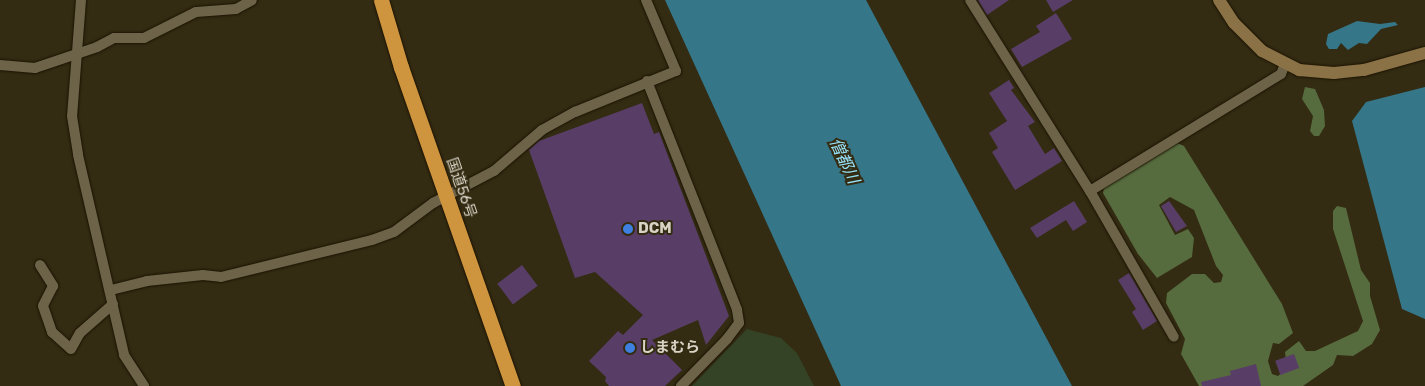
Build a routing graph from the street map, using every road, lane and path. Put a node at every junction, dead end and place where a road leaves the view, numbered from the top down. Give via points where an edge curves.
1 (81, 0) edge
2 (252, 0) edge
3 (381, 0) edge
4 (646, 0) edge
5 (970, 0) edge
6 (1219, 0) edge
7 (78, 53) junction
8 (1425, 53) edge
9 (1285, 64) junction
10 (0, 65) edge
11 (647, 81) junction
12 (1090, 191) junction
13 (446, 196) junction
14 (40, 265) dead end
15 (111, 290) junction
16 (113, 304) junction
17 (1174, 337) dead end
18 (144, 386) edge
19 (513, 386) edge
20 (681, 386) edge

1 - 7 street
2 - 7 street via 236,9 196,12 144,38 114,38
3 - 13 highway, 国道56号
4 - 11 street via 676,71
5 - 12 street
6 - 9 main road via 1234,23 1262,51
7 - 10 street via 35,68
7 - 15 street via 72,116
8 - 9 main road via 1364,70 1334,73 1299,70
9 - 12 street via 1281,74
11 - 13 street via 542,130 494,171
11 - 20 street via 738,310 739,323
12 - 17 street
13 - 15 street via 394,232 372,240 221,277 202,275 147,281
13 - 19 highway, 国道56号
14 - 16 street via 53,286 43,306 52,332 71,349 80,333
15 - 16 street
16 - 18 street via 124,355

